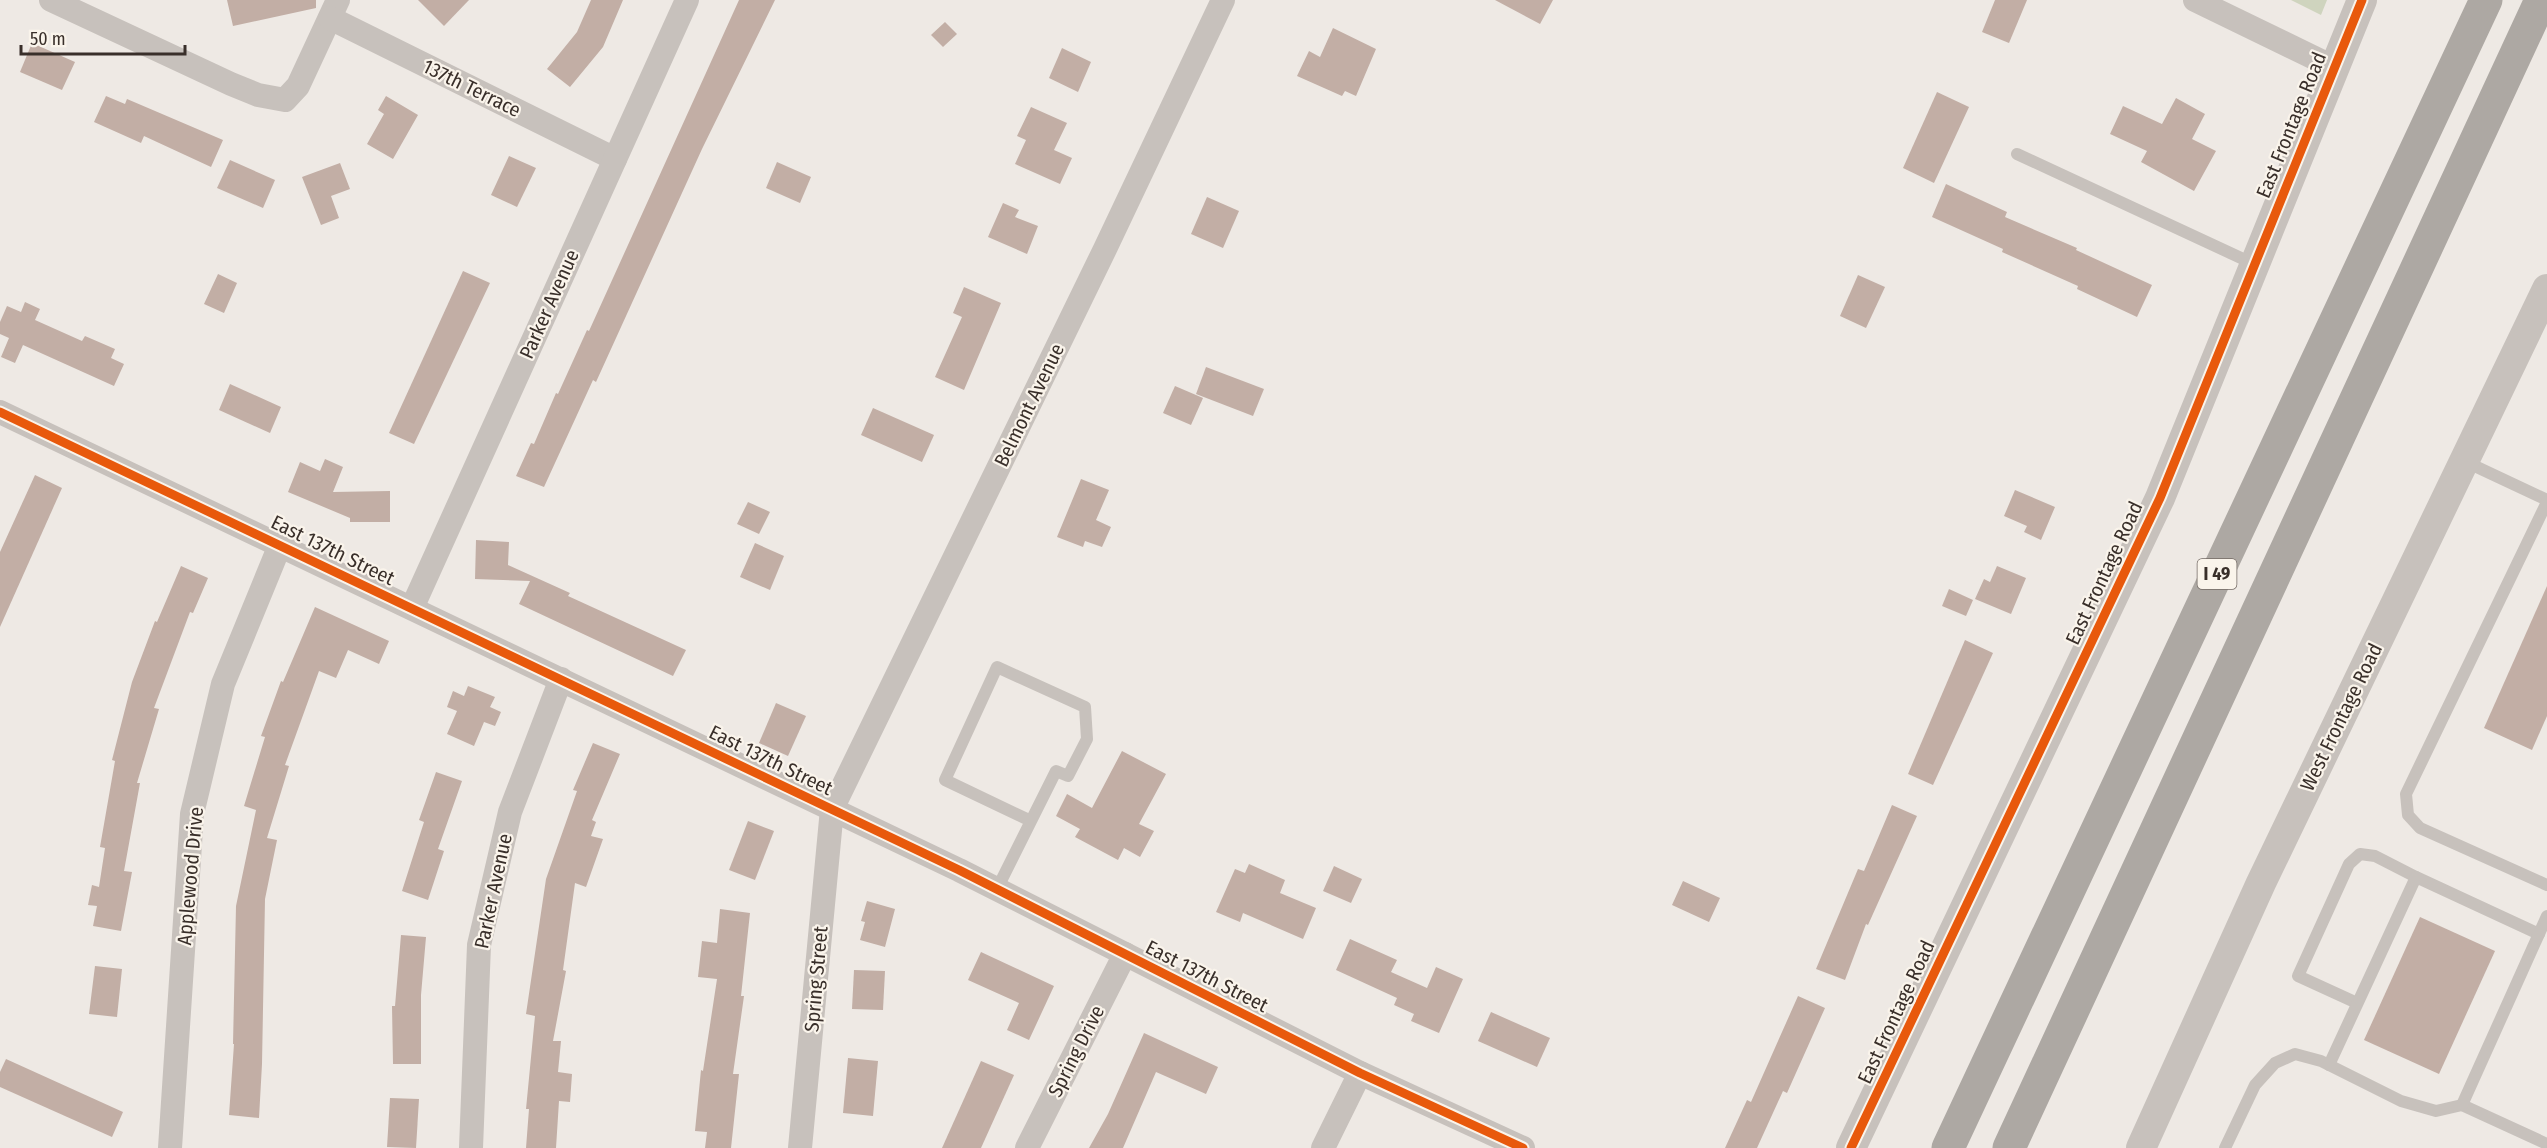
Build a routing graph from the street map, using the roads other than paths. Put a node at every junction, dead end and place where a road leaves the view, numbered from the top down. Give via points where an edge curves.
1 (51, 0) edge
2 (687, 0) edge
3 (1223, 0) edge
4 (2195, 0) edge
5 (2362, 0) edge
6 (2486, 0) edge
7 (2541, 0) edge
8 (334, 9) edge
9 (2333, 67) junction
10 (2017, 154) dead end
11 (615, 159) junction
12 (2254, 264) junction
13 (2547, 289) edge
14 (0, 411) edge
15 (2464, 460) junction
16 (2547, 501) edge
17 (280, 545) junction
18 (412, 608) junction
19 (561, 679) junction
20 (832, 809) junction
21 (1031, 821) junction
22 (2416, 877) junction
23 (2547, 885) edge
24 (996, 889) junction
25 (2547, 916) edge
26 (2539, 934) junction
27 (1125, 954) junction
28 (2357, 1003) junction
29 (2329, 1065) junction
30 (1360, 1073) junction
31 (2462, 1105) junction
32 (2547, 1144) edge
33 (170, 1148) edge
34 (471, 1148) edge
35 (800, 1148) edge
36 (1027, 1148) edge
37 (1323, 1148) edge
38 (1523, 1148) edge
39 (1851, 1148) edge
40 (1948, 1148) edge
41 (2009, 1148) edge
42 (2140, 1148) edge
43 (2225, 1148) edge

1 - 8 street via 231,84 285,100 298,86
2 - 11 street, Parker Avenue
3 - 20 street, Belmont Avenue
4 - 9 street
5 - 9 street, East Frontage Road
6 - 40 highway, I 49
7 - 41 highway, I 49
8 - 11 street, 137th Terrace
9 - 12 street, East Frontage Road
10 - 12 lane
11 - 18 street, Parker Avenue
12 - 39 street, East Frontage Road via 2160,498
13 - 15 street, West Frontage Road
14 - 17 street, East 137th Street
15 - 16 lane
15 - 42 street, West Frontage Road via 2261,884
16 - 23 lane via 2406,794 2408,815 2420,828
17 - 18 street, East 137th Street
17 - 33 street, Applewood Drive via 224,684 192,814
18 - 19 street, East 137th Street
19 - 20 street, East 137th Street
19 - 34 street, Parker Avenue via 510,812 479,945
20 - 24 street, East 137th Street
20 - 35 street, Spring Street
21 - 21 lane via 1056,771 1068,776 1087,739 1085,707 997,668 945,780
21 - 24 lane
22 - 26 lane
22 - 28 lane
22 - 28 lane via 2375,856 2360,854 2349,864 2298,976
24 - 27 street, East 137th Street
25 - 26 lane
26 - 31 lane
27 - 30 street, East 137th Street
27 - 36 street, Spring Drive
28 - 29 lane
29 - 31 lane via 2401,1101 2436,1111
29 - 43 lane via 2295,1054 2275,1063 2255,1085
30 - 37 street
30 - 38 street, East 137th Street
31 - 32 lane

